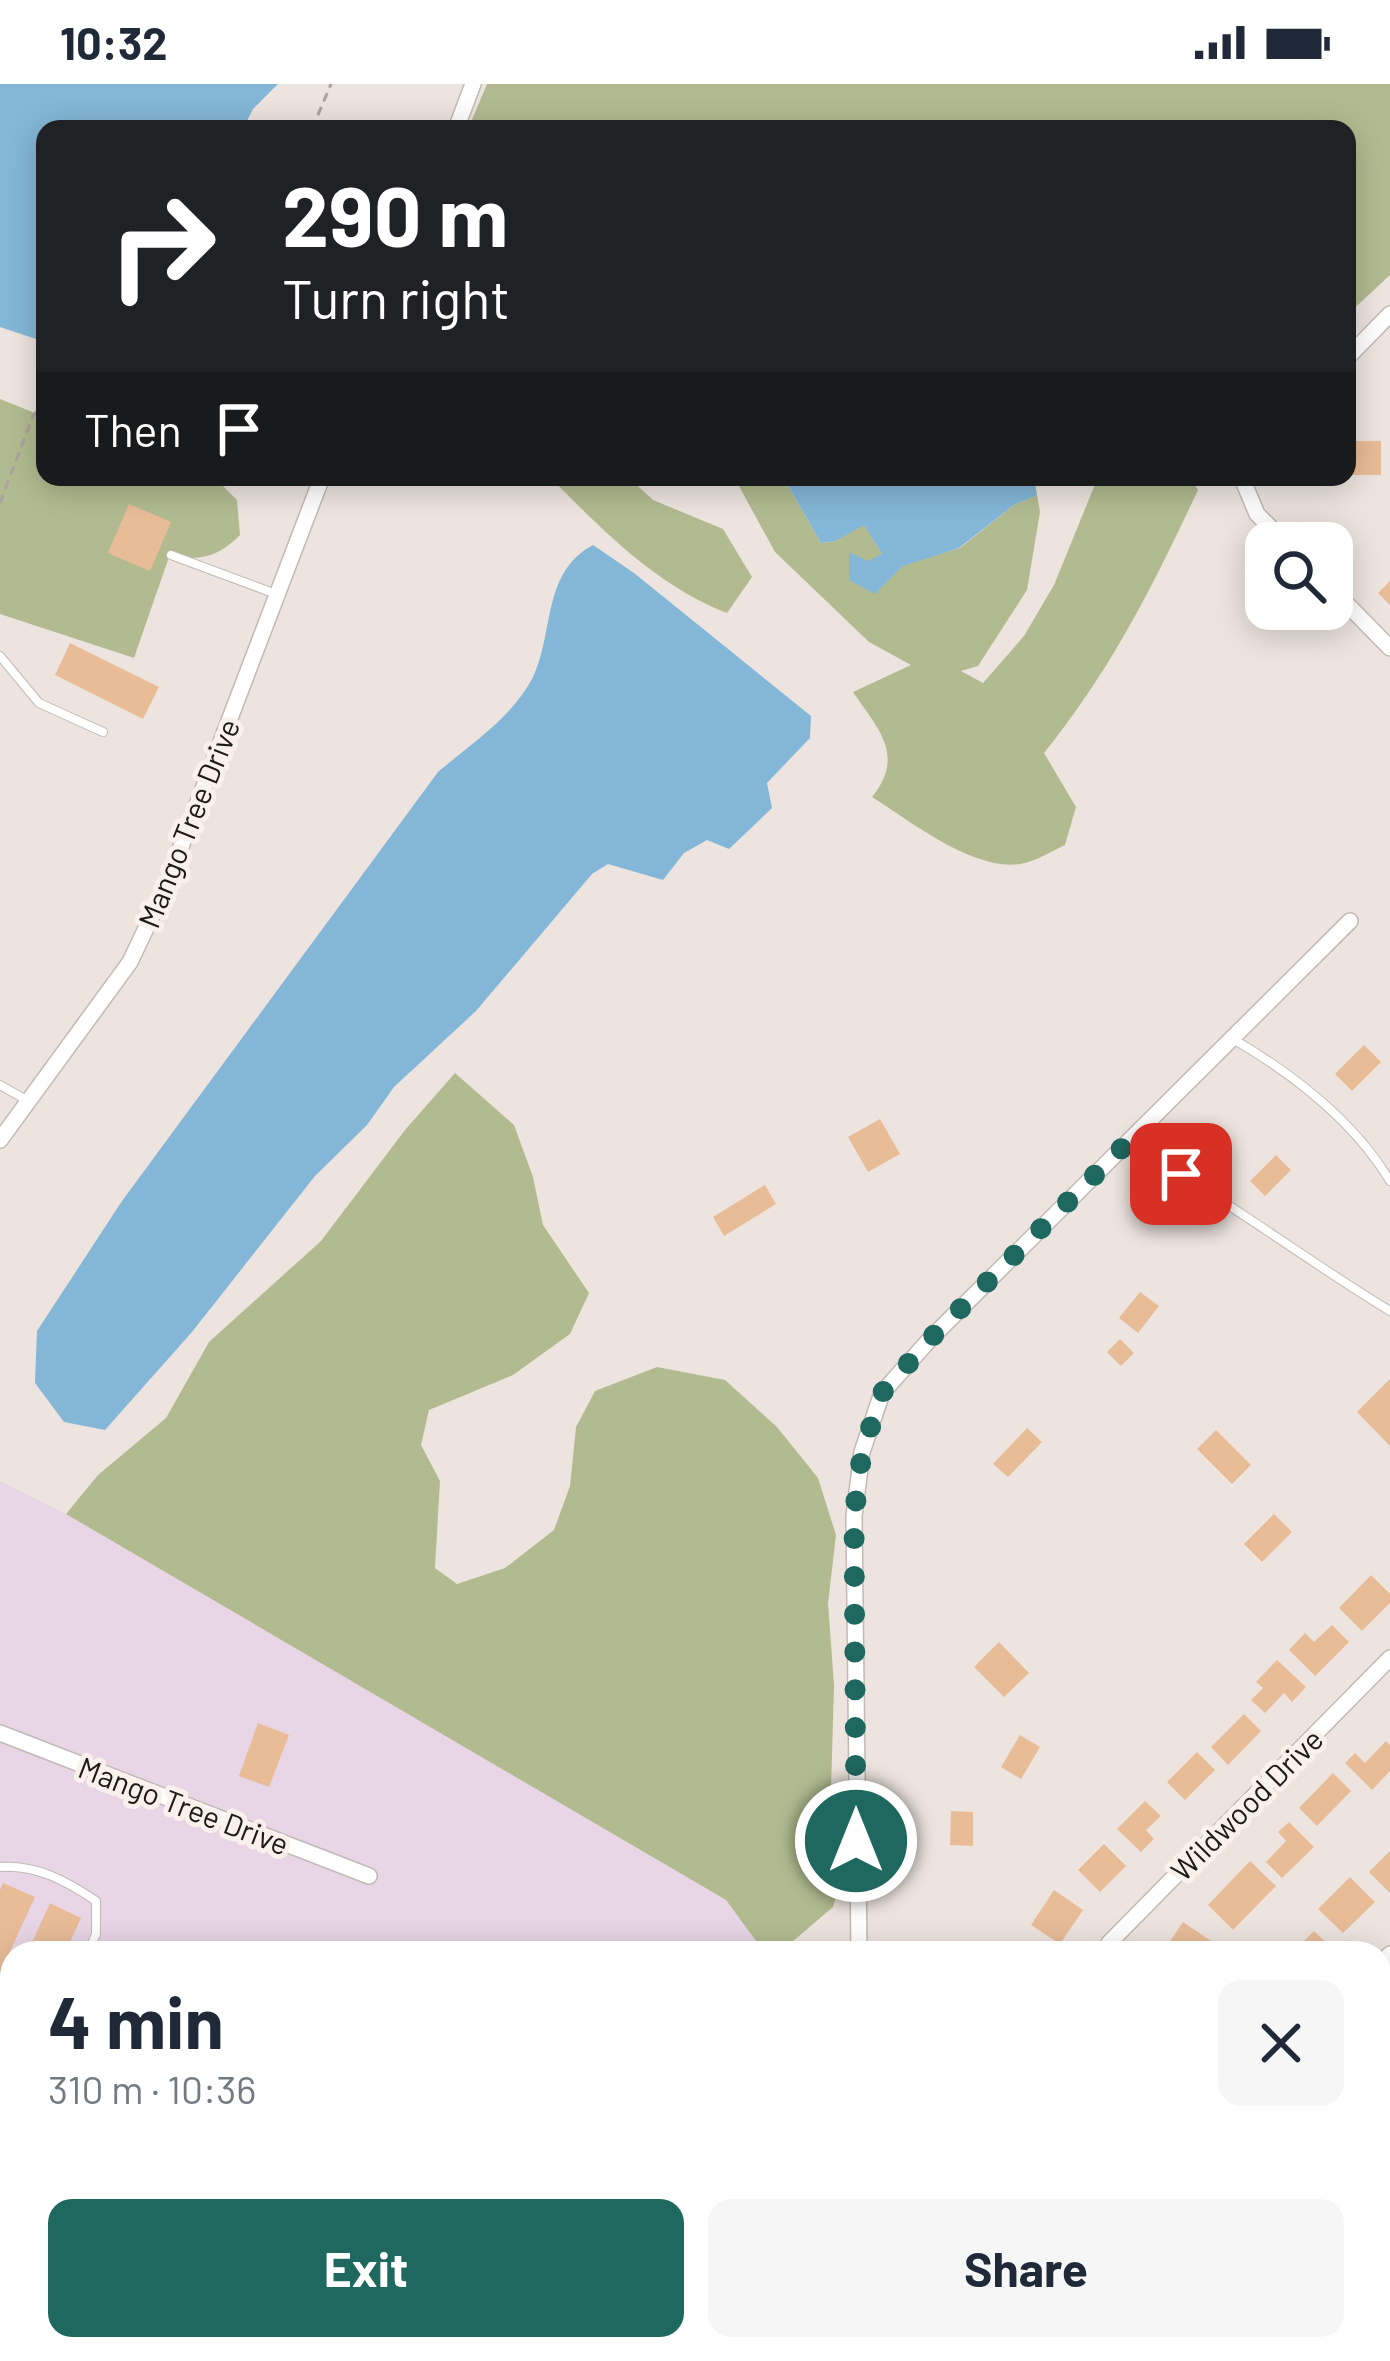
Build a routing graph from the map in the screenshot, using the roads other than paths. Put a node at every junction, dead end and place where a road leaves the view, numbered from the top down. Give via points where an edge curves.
1 (473, 84) edge
2 (459, 120) edge
3 (1390, 314) edge
4 (1356, 349) edge
5 (319, 486) edge
6 (1245, 486) edge
7 (1265, 522) edge
8 (171, 555) dead end
9 (277, 595) junction
10 (1353, 611) edge
11 (1390, 648) edge
12 (0, 656) edge
13 (103, 732) dead end
14 (1350, 921) dead end
15 (1232, 1038) junction
16 (0, 1085) edge
17 (29, 1101) junction
18 (0, 1140) edge
19 (1126, 1144) junction
20 (1390, 1181) edge
21 (1390, 1311) edge
22 (1390, 1658) edge
23 (0, 1733) edge
24 (0, 1867) edge
25 (369, 1876) dead end
26 (93, 1941) edge
27 (859, 1941) edge
28 (1111, 1941) edge

1 - 2 street
3 - 4 street
5 - 9 street, Mango Tree Drive
6 - 7 street
8 - 9 lane
9 - 17 street, Mango Tree Drive via 130,962
10 - 11 street
12 - 13 lane via 39,703
14 - 15 street
15 - 19 street
15 - 20 lane via 1323,1105
16 - 17 lane
17 - 18 street, Mango Tree Drive
19 - 21 lane
19 - 27 street via 882,1393 862,1453 854,1516
22 - 28 street, Wildwood Drive
23 - 25 street, Mango Tree Drive
24 - 26 lane via 65,1880 96,1900

